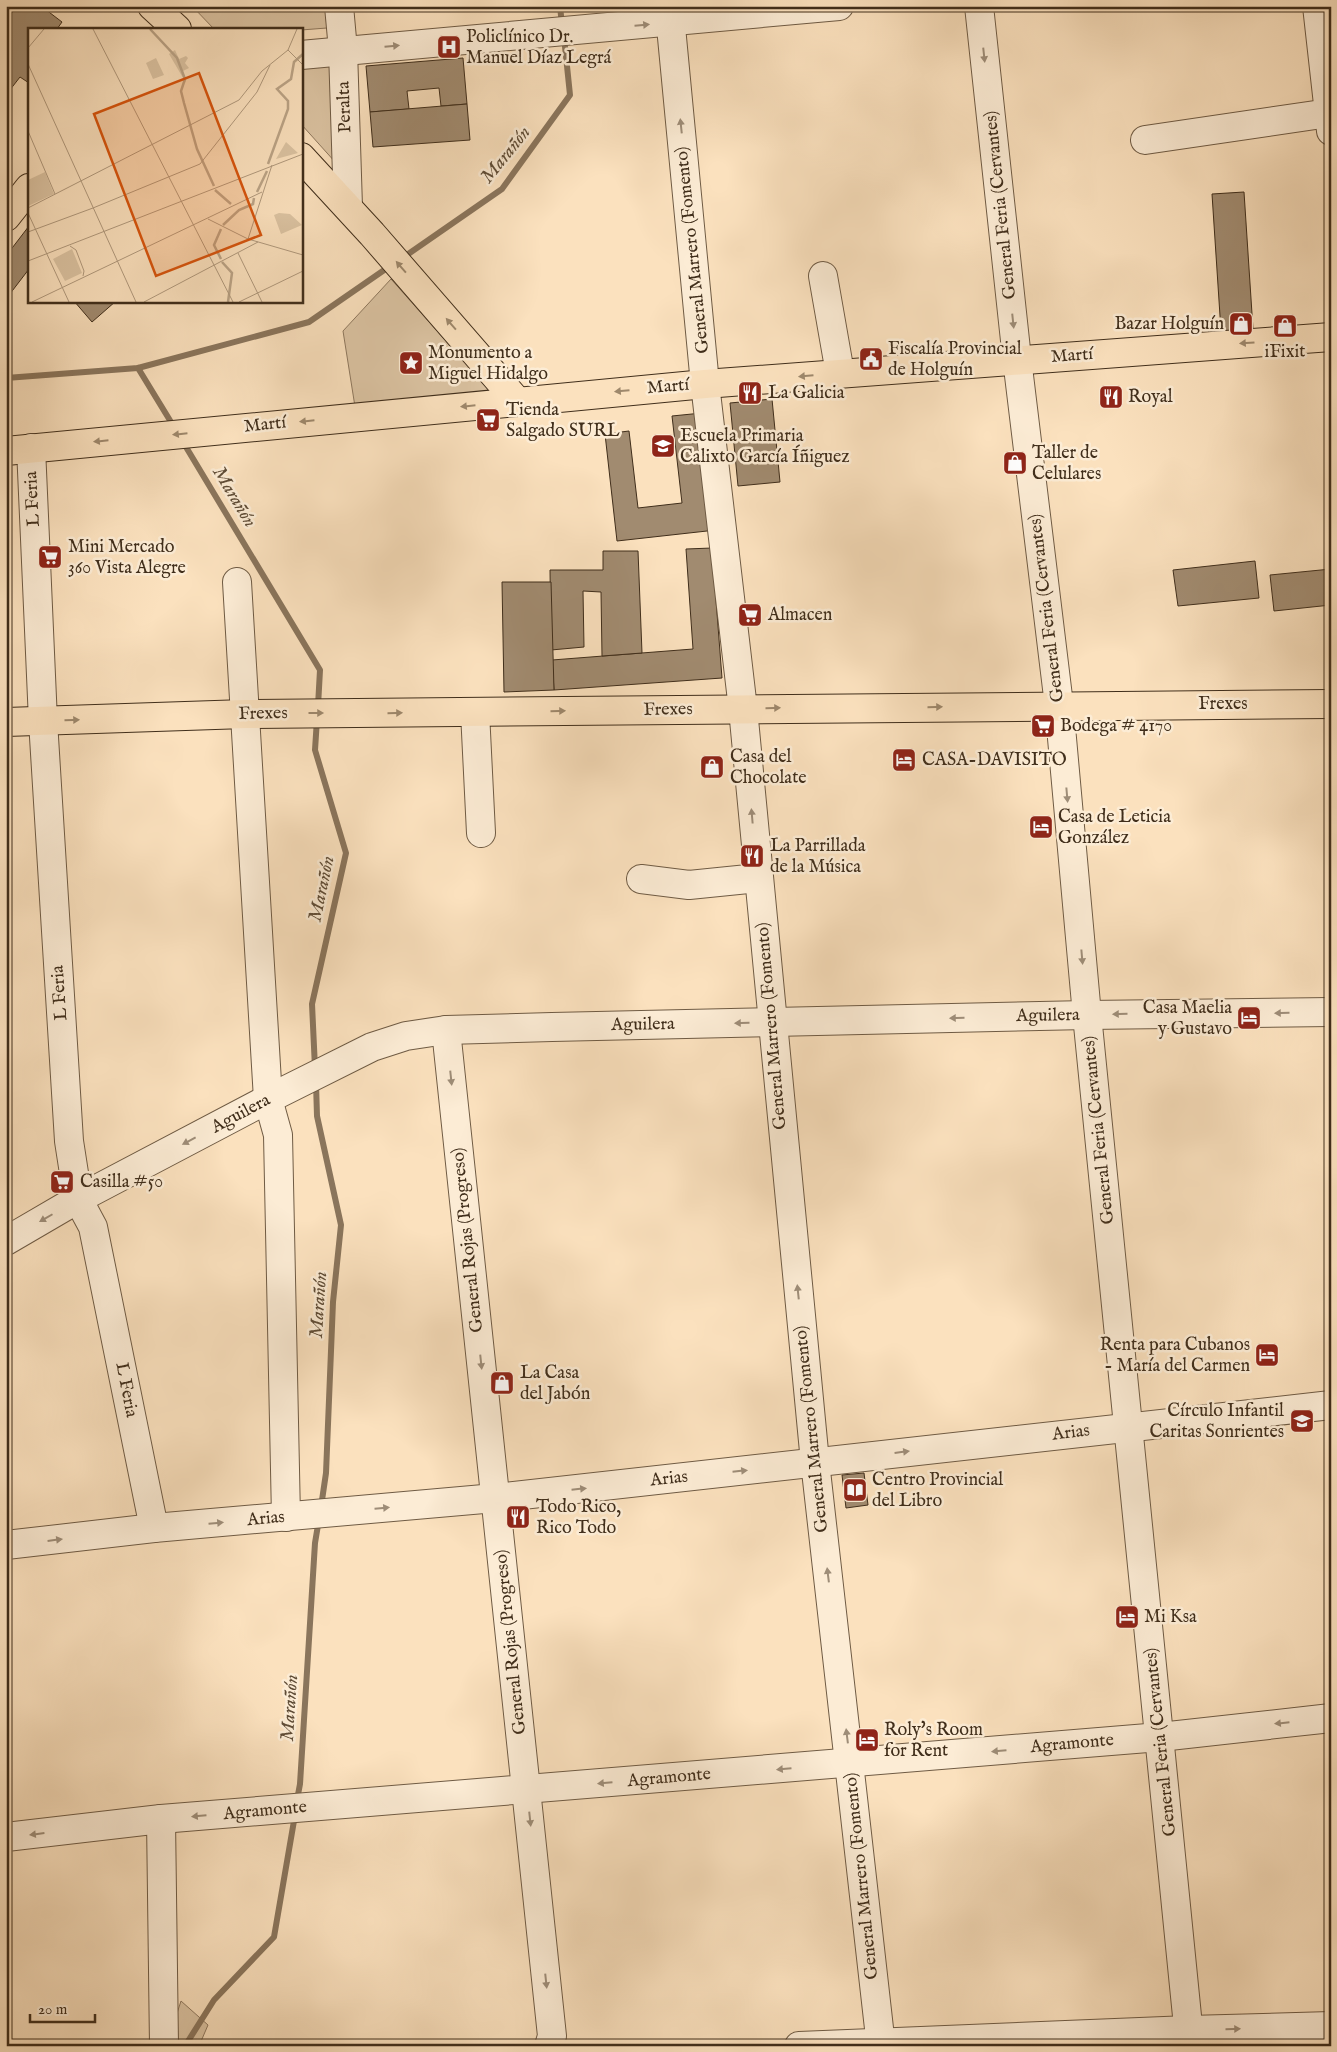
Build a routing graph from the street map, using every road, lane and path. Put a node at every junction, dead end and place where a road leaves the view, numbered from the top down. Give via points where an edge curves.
1 (340, 6) edge
2 (839, 6) edge
3 (979, 6) edge
4 (1317, 6) edge
5 (670, 14) edge
6 (343, 50) junction
7 (302, 55) edge
8 (1330, 123) edge
9 (1145, 140) dead end
10 (302, 158) edge
11 (28, 189) edge
12 (348, 207) junction
13 (6, 217) edge
14 (823, 276) dead end
15 (1331, 337) edge
16 (1017, 360) junction
17 (840, 373) junction
18 (706, 384) junction
19 (517, 401) junction
20 (18, 449) edge
21 (237, 582) dead end
22 (1331, 704) edge
23 (1059, 705) junction
24 (743, 709) junction
25 (475, 712) junction
26 (245, 714) junction
27 (42, 721) junction
28 (6, 722) edge
29 (481, 833) dead end
30 (758, 878) junction
31 (641, 879) dead end
32 (1331, 1012) edge
33 (1087, 1015) junction
34 (772, 1023) junction
35 (446, 1030) junction
36 (268, 1099) junction
37 (78, 1199) junction
38 (6, 1241) edge
39 (1331, 1405) edge
40 (1130, 1426) junction
41 (815, 1462) junction
42 (495, 1498) junction
43 (293, 1517) junction
44 (154, 1528) junction
45 (6, 1545) edge
46 (1331, 1718) edge
47 (1160, 1737) junction
48 (850, 1764) junction
49 (527, 1790) junction
50 (161, 1819) junction
51 (6, 1837) edge
52 (1331, 2026) edge
53 (1190, 2038) edge
54 (881, 2044) edge
55 (164, 2046) edge
56 (549, 2046) edge
57 (799, 2046) edge

1 - 6 street, Peralta
2 - 5 street
3 -> 16 street, General Feria (Cervantes)
4 - 8 street
6 -> 5 street via 593,29
18 -> 5 street, General Marrero (Fomento)
6 - 7 street
6 - 12 street, Peralta
8 - 9 street
10 - 12 main road
11 - 13 main road
19 -> 12 main road
14 - 17 street
15 -> 16 main road, Martí
16 - 17 main road, Martí
16 - 23 street, General Feria (Cervantes)
17 -> 18 main road, Martí
18 -> 19 main road, Martí
18 - 24 street, General Marrero (Fomento)
19 -> 20 main road, Martí
20 - 27 street, L Feria
21 - 26 street
22 - 23 main road, Frexes
24 -> 23 main road, Frexes
23 -> 33 street, General Feria (Cervantes)
25 -> 24 main road, Frexes
30 -> 24 street, General Marrero (Fomento)
26 -> 25 main road, Frexes
25 - 29 street
27 -> 26 main road, Frexes
26 - 36 street
27 - 28 main road, Frexes
27 - 37 street, L Feria via 69,1141
30 - 31 street via 689,885
30 - 34 street, General Marrero (Fomento)
32 -> 33 street, Aguilera
33 -> 34 street, Aguilera
33 - 40 street, General Feria (Cervantes)
34 -> 35 street, Aguilera
41 -> 34 street, General Marrero (Fomento)
35 - 36 street, Aguilera via 406,1036 372,1047
35 -> 42 street, General Rojas (Progreso)
36 -> 37 street, Aguilera
36 - 43 street via 278,1135
37 -> 38 street, Aguilera
37 - 44 street, L Feria via 93,1227
39 - 40 street, Arias
41 -> 40 street, Arias
40 - 47 street, General Feria (Cervantes)
42 -> 41 street, Arias
48 -> 41 street, General Marrero (Fomento)
43 -> 42 street, Arias
42 - 49 street, General Rojas (Progreso)
44 -> 43 street, Arias
45 -> 44 street, Arias
46 -> 47 street, Agramonte
47 -> 48 street, Agramonte
47 - 53 street, General Feria (Cervantes)
48 -> 49 street, Agramonte
48 - 54 street, General Marrero (Fomento)
49 -> 50 street, Agramonte
49 -> 56 street, General Rojas (Progreso) via 552,2036
50 -> 51 street, Agramonte
50 - 55 street
53 -> 52 street
53 - 54 street
54 - 57 street

